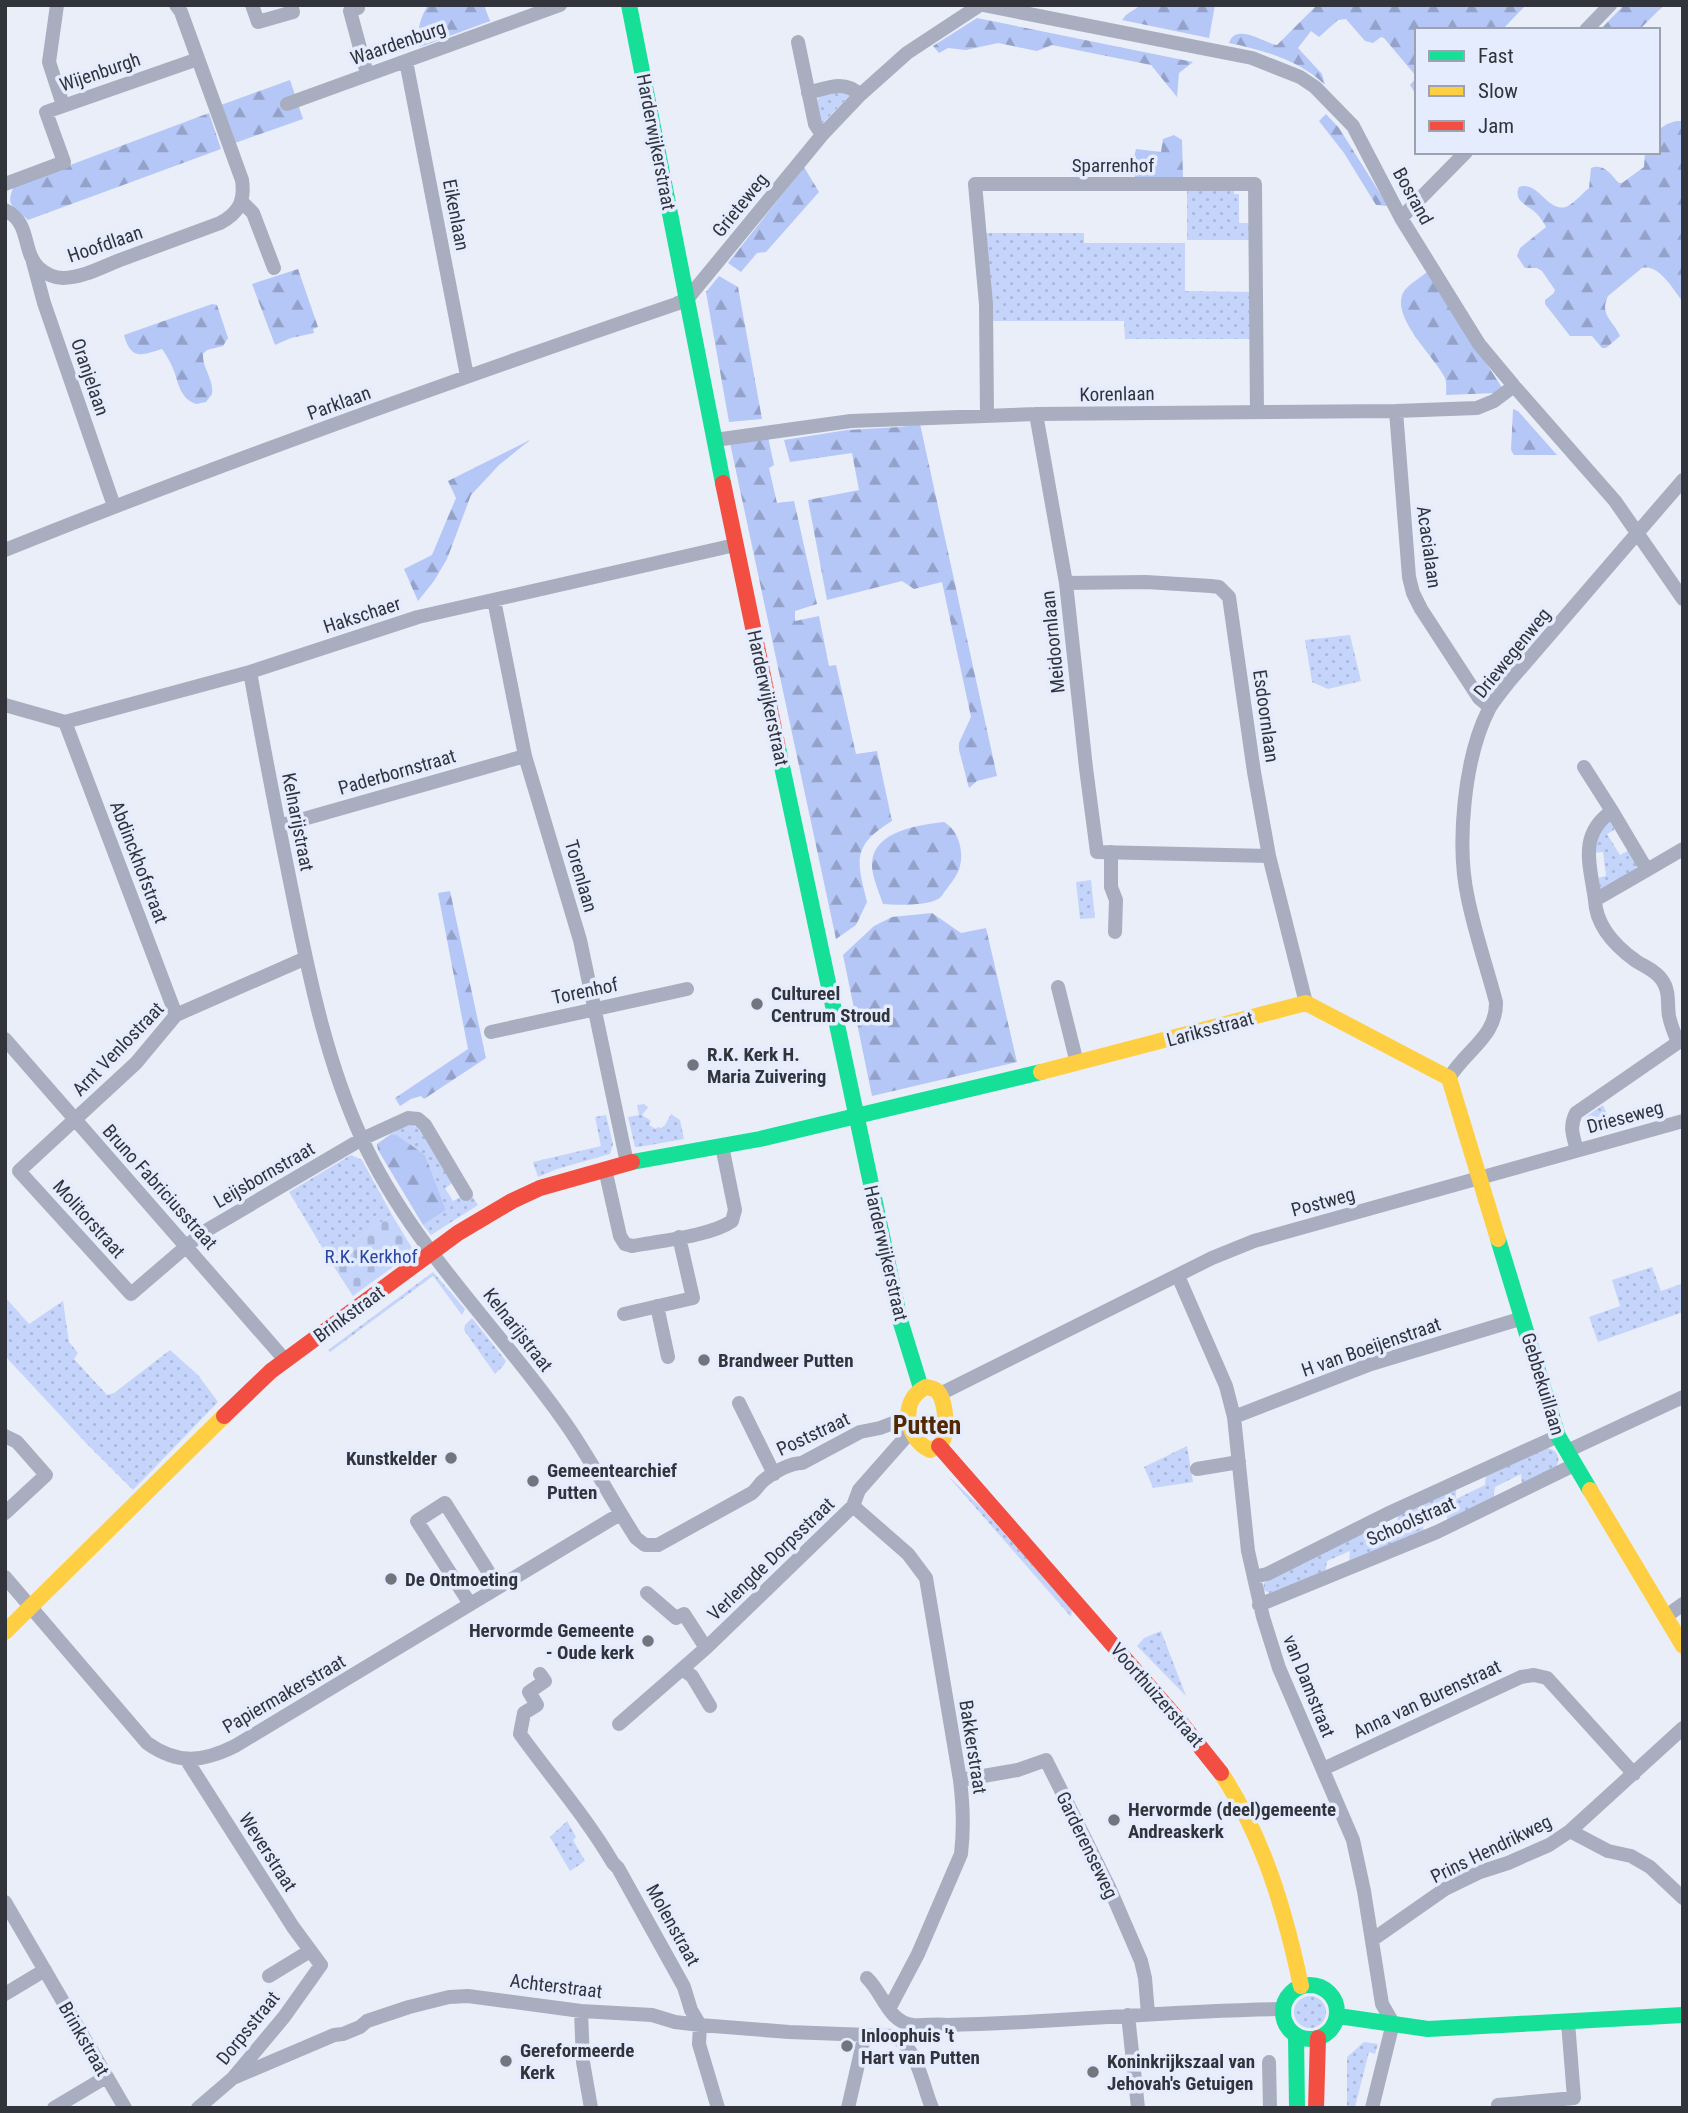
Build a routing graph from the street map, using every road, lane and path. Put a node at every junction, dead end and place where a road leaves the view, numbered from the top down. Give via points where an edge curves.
1 (57, 5) edge
2 (176, 5) edge
3 (252, 5) edge
4 (291, 5) edge
5 (357, 5) edge
6 (560, 5) edge
7 (629, 5) edge
8 (982, 5) edge
9 (1610, 5) edge
10 (1588, 28) edge
11 (799, 43) dead end
12 (198, 58) junction
13 (406, 61) junction
14 (367, 74) junction
15 (808, 93) junction
16 (860, 95) junction
17 (287, 104) dead end
18 (63, 105) junction
19 (822, 135) junction
20 (1464, 154) edge
21 (5, 184) edge
22 (242, 202) junction
23 (5, 210) edge
24 (1401, 218) junction
25 (33, 260) junction
26 (274, 268) dead end
27 (688, 298) junction
28 (467, 376) junction
29 (1514, 386) junction
30 (1396, 411) junction
31 (1257, 412) junction
32 (1036, 414) junction
33 (987, 416) junction
34 (715, 440) junction
35 (1683, 481) edge
36 (114, 506) junction
37 (1639, 533) junction
38 (736, 545) junction
39 (5, 550) edge
40 (1066, 583) junction
41 (1683, 599) edge
42 (494, 600) junction
43 (250, 672) junction
44 (5, 705) edge
45 (1490, 708) junction
46 (65, 722) junction
47 (526, 756) junction
48 (1584, 766) dead end
49 (1612, 811) junction
50 (279, 826) junction
51 (1683, 849) edge
52 (1111, 852) junction
53 (1269, 856) junction
54 (1647, 870) junction
55 (1595, 900) junction
56 (1115, 932) dead end
57 (306, 958) junction
58 (1058, 987) dead end
59 (687, 989) dead end
60 (1306, 1003) junction
61 (595, 1009) junction
62 (176, 1014) junction
63 (491, 1032) dead end
64 (5, 1039) edge
65 (1680, 1040) edge
66 (1077, 1063) junction
67 (1449, 1078) junction
68 (856, 1117) junction
69 (75, 1120) junction
70 (1683, 1121) edge
71 (362, 1139) junction
72 (722, 1146) junction
73 (1577, 1150) junction
74 (627, 1163) junction
75 (605, 1169) junction
76 (1479, 1178) junction
77 (467, 1194) dead end
78 (679, 1237) junction
79 (187, 1245) junction
80 (431, 1254) junction
81 (1178, 1276) junction
82 (657, 1306) junction
83 (624, 1314) dead end
84 (1523, 1318) junction
85 (668, 1357) dead end
86 (285, 1360) junction
87 (921, 1388) junction
88 (940, 1394) junction
89 (1683, 1397) edge
90 (738, 1403) dead end
91 (1234, 1417) junction
92 (910, 1424) junction
93 (5, 1436) edge
94 (1558, 1436) junction
95 (939, 1446) junction
96 (1571, 1458) junction
97 (1239, 1462) junction
98 (1197, 1469) dead end
99 (774, 1474) junction
100 (853, 1506) junction
101 (5, 1513) edge
102 (620, 1514) junction
103 (645, 1545) joint
104 (5, 1577) edge
105 (1254, 1577) junction
106 (498, 1587) junction
107 (647, 1593) dead end
108 (470, 1604) junction
109 (1683, 1604) edge
110 (1259, 1605) junction
111 (30, 1606) junction
112 (1665, 1616) junction
113 (5, 1632) edge
114 (1683, 1646) edge
115 (706, 1648) junction
116 (682, 1669) junction
117 (540, 1674) dead end
118 (710, 1706) dead end
119 (619, 1724) dead end
120 (1683, 1728) edge
121 (186, 1759) junction
122 (1323, 1769) junction
123 (1634, 1773) junction
124 (960, 1780) junction
125 (1570, 1831) junction
126 (1683, 1898) edge
127 (5, 1902) edge
128 (1372, 1940) junction
129 (310, 1951) junction
130 (321, 1965) joint
131 (45, 1970) junction
132 (270, 1976) dead end
133 (867, 1978) dead end
134 (1301, 1986) junction
135 (5, 1994) edge
136 (1283, 2009) junction
137 (581, 2011) junction
138 (892, 2014) junction
139 (1148, 2014) junction
140 (1128, 2015) junction
141 (1683, 2015) edge
142 (1338, 2016) junction
143 (1568, 2022) junction
144 (1393, 2023) junction
145 (700, 2025) junction
146 (865, 2034) junction
147 (1296, 2035) junction
148 (1318, 2038) junction
149 (1269, 2062) dead end
150 (106, 2077) junction
151 (233, 2078) junction
152 (1569, 2103) edge
153 (1498, 2105) dead end
154 (54, 2108) edge
155 (125, 2108) edge
156 (198, 2108) edge
157 (591, 2108) edge
158 (718, 2108) edge
159 (848, 2108) edge
160 (932, 2108) edge
161 (1138, 2108) edge
162 (1270, 2108) edge
163 (1297, 2108) edge
164 (1316, 2108) edge
165 (1372, 2108) edge

1 - 18 street via 49,62
2 - 12 street
3 - 4 street via 258,22 293,12
5 - 14 street via 350,11
6 - 13 street, Waardenburg
7 - 27 main road, Harderwijkerstraat
8 - 16 street, Grieteweg via 907,53
8 - 24 street, Bosrand via 1252,58 1300,77 1353,126
9 - 10 street
11 - 15 street
12 - 18 street, Wijenburgh
12 - 22 street via 242,180
13 - 14 street, Waardenburg
13 - 28 street, Eikenlaan
14 - 17 street, Waardenburg
15 - 16 street via 844,85
15 - 19 street
16 - 19 street, Grieteweg
18 - 21 street, Wijenburgh via 46,112 64,162
19 - 27 street, Grieteweg
20 - 24 street
22 - 25 street, Hoofdlaan via 220,223 73,276 54,276
22 - 26 street via 253,213
23 - 25 street via 21,223
24 - 29 street, Bosrand via 1479,344
25 - 36 street, Oranjelaan
27 - 28 street, Parklaan
27 - 34 main road, Harderwijkerstraat
28 - 36 street, Parklaan
29 - 30 street, Korenlaan via 1477,408
29 - 37 street, Bosrand
30 - 31 street, Korenlaan
30 - 45 street, Acacialaan via 1413,593 1479,698
31 - 32 street, Korenlaan
31 - 33 street, Sparrenhof via 1255,184 975,184 986,304
32 - 33 street, Korenlaan
32 - 40 street, Meidoornlaan
33 - 34 street, Korenlaan via 851,421
34 - 38 main road, Harderwijkerstraat
35 - 37 street, Driewegenweg
36 - 39 street, Parklaan
37 - 41 street, Bosrand
37 - 45 street, Driewegenweg
38 - 42 street, Hakschaer
38 - 68 main road, Harderwijkerstraat
40 - 52 street, Meidoornlaan via 1097,852
40 - 53 street, Esdoornlaan via 1146,582 1219,587 1226,592
42 - 43 street, Hakschaer via 418,617
42 - 47 street, Torenlaan
43 - 46 street, Hakschaer
43 - 50 street, Kelnarijstraat
44 - 46 street
45 - 67 street, Driewegenweg via 1468,778 1463,852 1468,898 1496,1013 1486,1034
46 - 62 street, Abdinckhofstraat
47 - 50 street, Paderbornstraat
47 - 61 street, Torenlaan via 580,940
48 - 49 street
49 - 54 street
49 - 55 street via 1595,826 1589,841
50 - 57 street, Kelnarijstraat
51 - 54 street
52 - 53 street
52 - 56 street
53 - 60 street, Esdoornlaan
54 - 55 street
55 - 65 street via 1607,933 1630,957 1653,970 1667,988 1672,1029
57 - 62 street, Arnt Venlostraat
57 - 71 street, Kelnarijstraat via 325,1037
58 - 66 street
59 - 61 street, Torenhof
60 - 66 main road, Lariksstraat
60 - 67 main road
61 - 63 street, Torenhof
61 - 74 street, Torenlaan
62 - 69 street, Arnt Venlostraat via 136,1063
64 - 69 street, Bruno Fabriciusstraat
65 - 73 street via 1577,1113 1571,1129
66 - 68 main road, Lariksstraat
67 - 76 main road
68 - 72 main road, Brinkstraat
68 - 87 main road, Harderwijkerstraat via 900,1320
69 - 79 street, Bruno Fabriciusstraat
69 - 79 street, Molitorstraat via 19,1171 131,1294
70 - 73 street, Drieseweg
71 - 77 street via 408,1118 418,1119
71 - 79 street, Leijsbornstraat
71 - 80 street, Kelnarijstraat
72 - 74 main road, Brinkstraat
72 - 78 street via 735,1210 732,1221 723,1228
73 - 76 street, Postweg
74 - 75 main road, Brinkstraat
75 - 78 street via 625,1244
75 - 80 main road, Brinkstraat via 512,1201
76 - 81 street, Postweg via 1254,1241
76 - 84 main road, Gebbekuillaan
78 - 82 street via 693,1298
79 - 86 street, Bruno Fabriciusstraat
80 - 86 main road, Brinkstraat
80 - 102 street, Kelnarijstraat via 562,1418
81 - 88 street, Postweg
81 - 91 street, van Damstraat via 1226,1386
82 - 83 street
82 - 85 street
84 - 91 street, H van Boeijenstraat via 1371,1364
84 - 94 main road, Gebbekuillaan
86 - 111 main road, Brinkstraat
87 - 88 main road
87 - 92 main road via 911,1396
88 - 95 main road via 945,1437
89 - 96 street, Schoolstraat
90 - 99 street, Poststraat
91 - 97 street, van Damstraat
92 - 95 main road via 924,1449
92 - 99 street, Poststraat via 860,1432
92 - 100 street, Verlengde Dorpsstraat via 859,1490
93 - 101 street via 17,1442 46,1475
94 - 96 main road, Gebbekuillaan
94 - 105 street, Schoolstraat
95 - 134 main road, Voorthuizerstraat via 1214,1762 1264,1852
96 - 110 street, Schoolstraat via 1437,1532
96 - 112 main road, Gebbekuillaan
97 - 98 street
97 - 105 street, van Damstraat
99 - 103 street, Poststraat via 752,1493 669,1539
100 - 115 street, Verlengde Dorpsstraat
100 - 124 street, Bakkerstraat via 908,1554 926,1578
102 - 103 street, Kelnarijstraat
102 - 106 street, Papiermakerstraat
104 - 111 street
105 - 110 street, van Damstraat
106 - 108 street, Papiermakerstraat
106 - 108 street via 445,1503 417,1521
107 - 115 street via 676,1618 684,1614
108 - 121 street, Papiermakerstraat via 235,1745 205,1759
109 - 112 street
110 - 122 street, van Damstraat via 1279,1668
111 - 113 main road, Brinkstraat
111 - 121 street via 147,1743
112 - 114 main road, Gebbekuillaan
115 - 116 street
116 - 118 street via 692,1676
116 - 119 street
117 - 145 street, Molenstraat via 545,1681 528,1692 537,1704 524,1713 520,1734 622,1875
120 - 123 street, Prins Hendrikweg
121 - 129 street, Weverstraat
122 - 123 street, Anna van Burenstraat via 1534,1675 1547,1678
122 - 128 street, van Damstraat via 1353,1840
123 - 125 street, Prins Hendrikweg
124 - 138 street, Bakkerstraat via 961,1854
124 - 139 street, Garderenseweg via 1046,1760 1141,1961
125 - 126 street via 1650,1867
125 - 128 street, Prins Hendrikweg via 1549,1845 1445,1889
127 - 131 street, Brinkstraat
128 - 144 street, van Damstraat via 1382,2004
129 - 130 street, Weverstraat
129 - 132 street
130 - 151 street, Dorpsstraat
131 - 135 street
131 - 150 street, Brinkstraat
133 - 138 street
134 - 136 main road via 1289,1995
134 - 142 main road via 1323,1987 1332,1995
136 - 139 street
136 - 147 main road via 1288,2028
137 - 145 street, Achterstraat via 652,2015
137 - 151 street, Achterstraat via 449,1997 367,2021
137 - 157 street
138 - 140 street via 915,2025
139 - 140 street
140 - 161 street
141 - 143 main road
142 - 144 main road
142 - 148 main road via 1334,2026
143 - 144 main road via 1429,2029
143 - 152 street via 1574,2098
144 - 165 street
145 - 146 street, Achterstraat
145 - 158 street, Molenstraat via 699,2044
146 - 159 street
146 - 160 street, Achterstraat via 902,2040 911,2051
147 - 148 main road
147 - 163 main road
148 - 164 main road
149 - 162 street
150 - 154 street
150 - 155 street, Brinkstraat
151 - 156 street, Dorpsstraat
152 - 153 street

